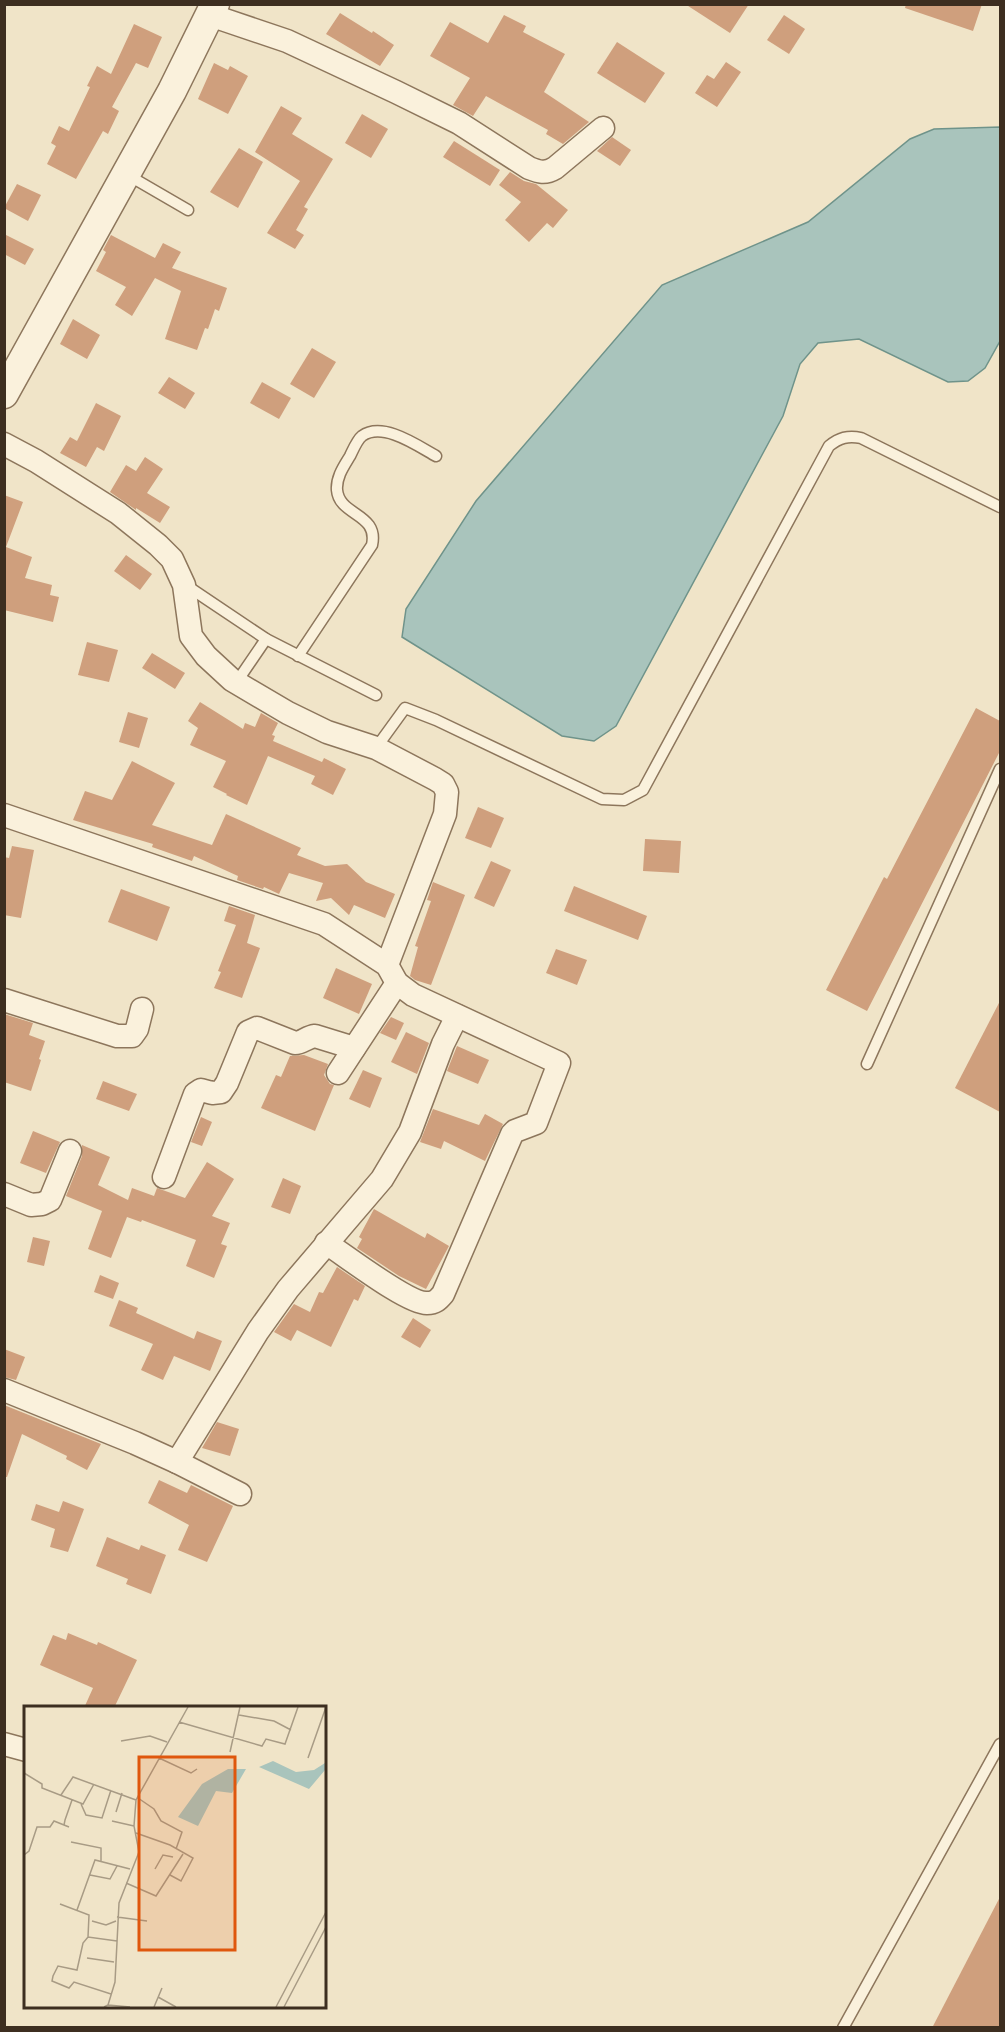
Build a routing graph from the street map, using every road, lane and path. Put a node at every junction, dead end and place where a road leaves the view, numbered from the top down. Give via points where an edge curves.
1 (212, 10) edge
2 (603, 128) dead end
3 (126, 174) junction
4 (188, 210) dead end
5 (4, 394) edge
6 (4, 444) edge
7 (436, 456) dead end
8 (1000, 507) edge
9 (184, 585) junction
10 (266, 639) junction
11 (298, 656) junction
12 (236, 683) junction
13 (376, 695) dead end
14 (376, 748) junction
15 (1000, 769) edge
16 (4, 815) edge
17 (392, 974) junction
18 (4, 1000) edge
19 (142, 1009) dead end
20 (457, 1016) junction
21 (354, 1048) junction
22 (867, 1064) dead end
23 (338, 1072) dead end
24 (70, 1151) dead end
25 (164, 1178) dead end
26 (4, 1194) edge
27 (326, 1243) junction
28 (4, 1390) edge
29 (177, 1461) junction
30 (240, 1494) dead end
31 (4, 1744) edge
32 (1000, 1744) edge
33 (24, 1749) edge
34 (843, 2028) edge

1 - 2 street via 287,41 459,123 539,172 555,168
1 - 3 street
3 - 4 lane
3 - 5 street
6 - 9 street via 118,513 159,545 172,559
7 - 11 lane via 387,432 363,436 357,443 340,473 337,492 339,499 371,527 372,545
8 - 14 lane via 861,438 844,437 829,446 642,790 624,800 602,799 405,708
9 - 10 lane
9 - 12 street via 191,636
10 - 11 lane
10 - 12 lane
11 - 13 lane
12 - 14 street via 327,732
14 - 17 street via 435,779 445,787 448,798
15 - 22 lane
16 - 17 street via 324,924
17 - 20 street via 427,1003
17 - 21 street
18 - 19 street via 126,1038 137,1029
20 - 27 street via 410,1132 382,1179
20 - 27 street via 559,1063 536,1123 512,1134 443,1294 436,1302 416,1301
21 - 23 street
21 - 25 street via 315,1036 295,1043 252,1028 221,1092 201,1090 195,1094
24 - 26 street via 50,1200 31,1205
27 - 29 street via 258,1331
28 - 29 street
29 - 30 street
31 - 33 street
32 - 34 lane

